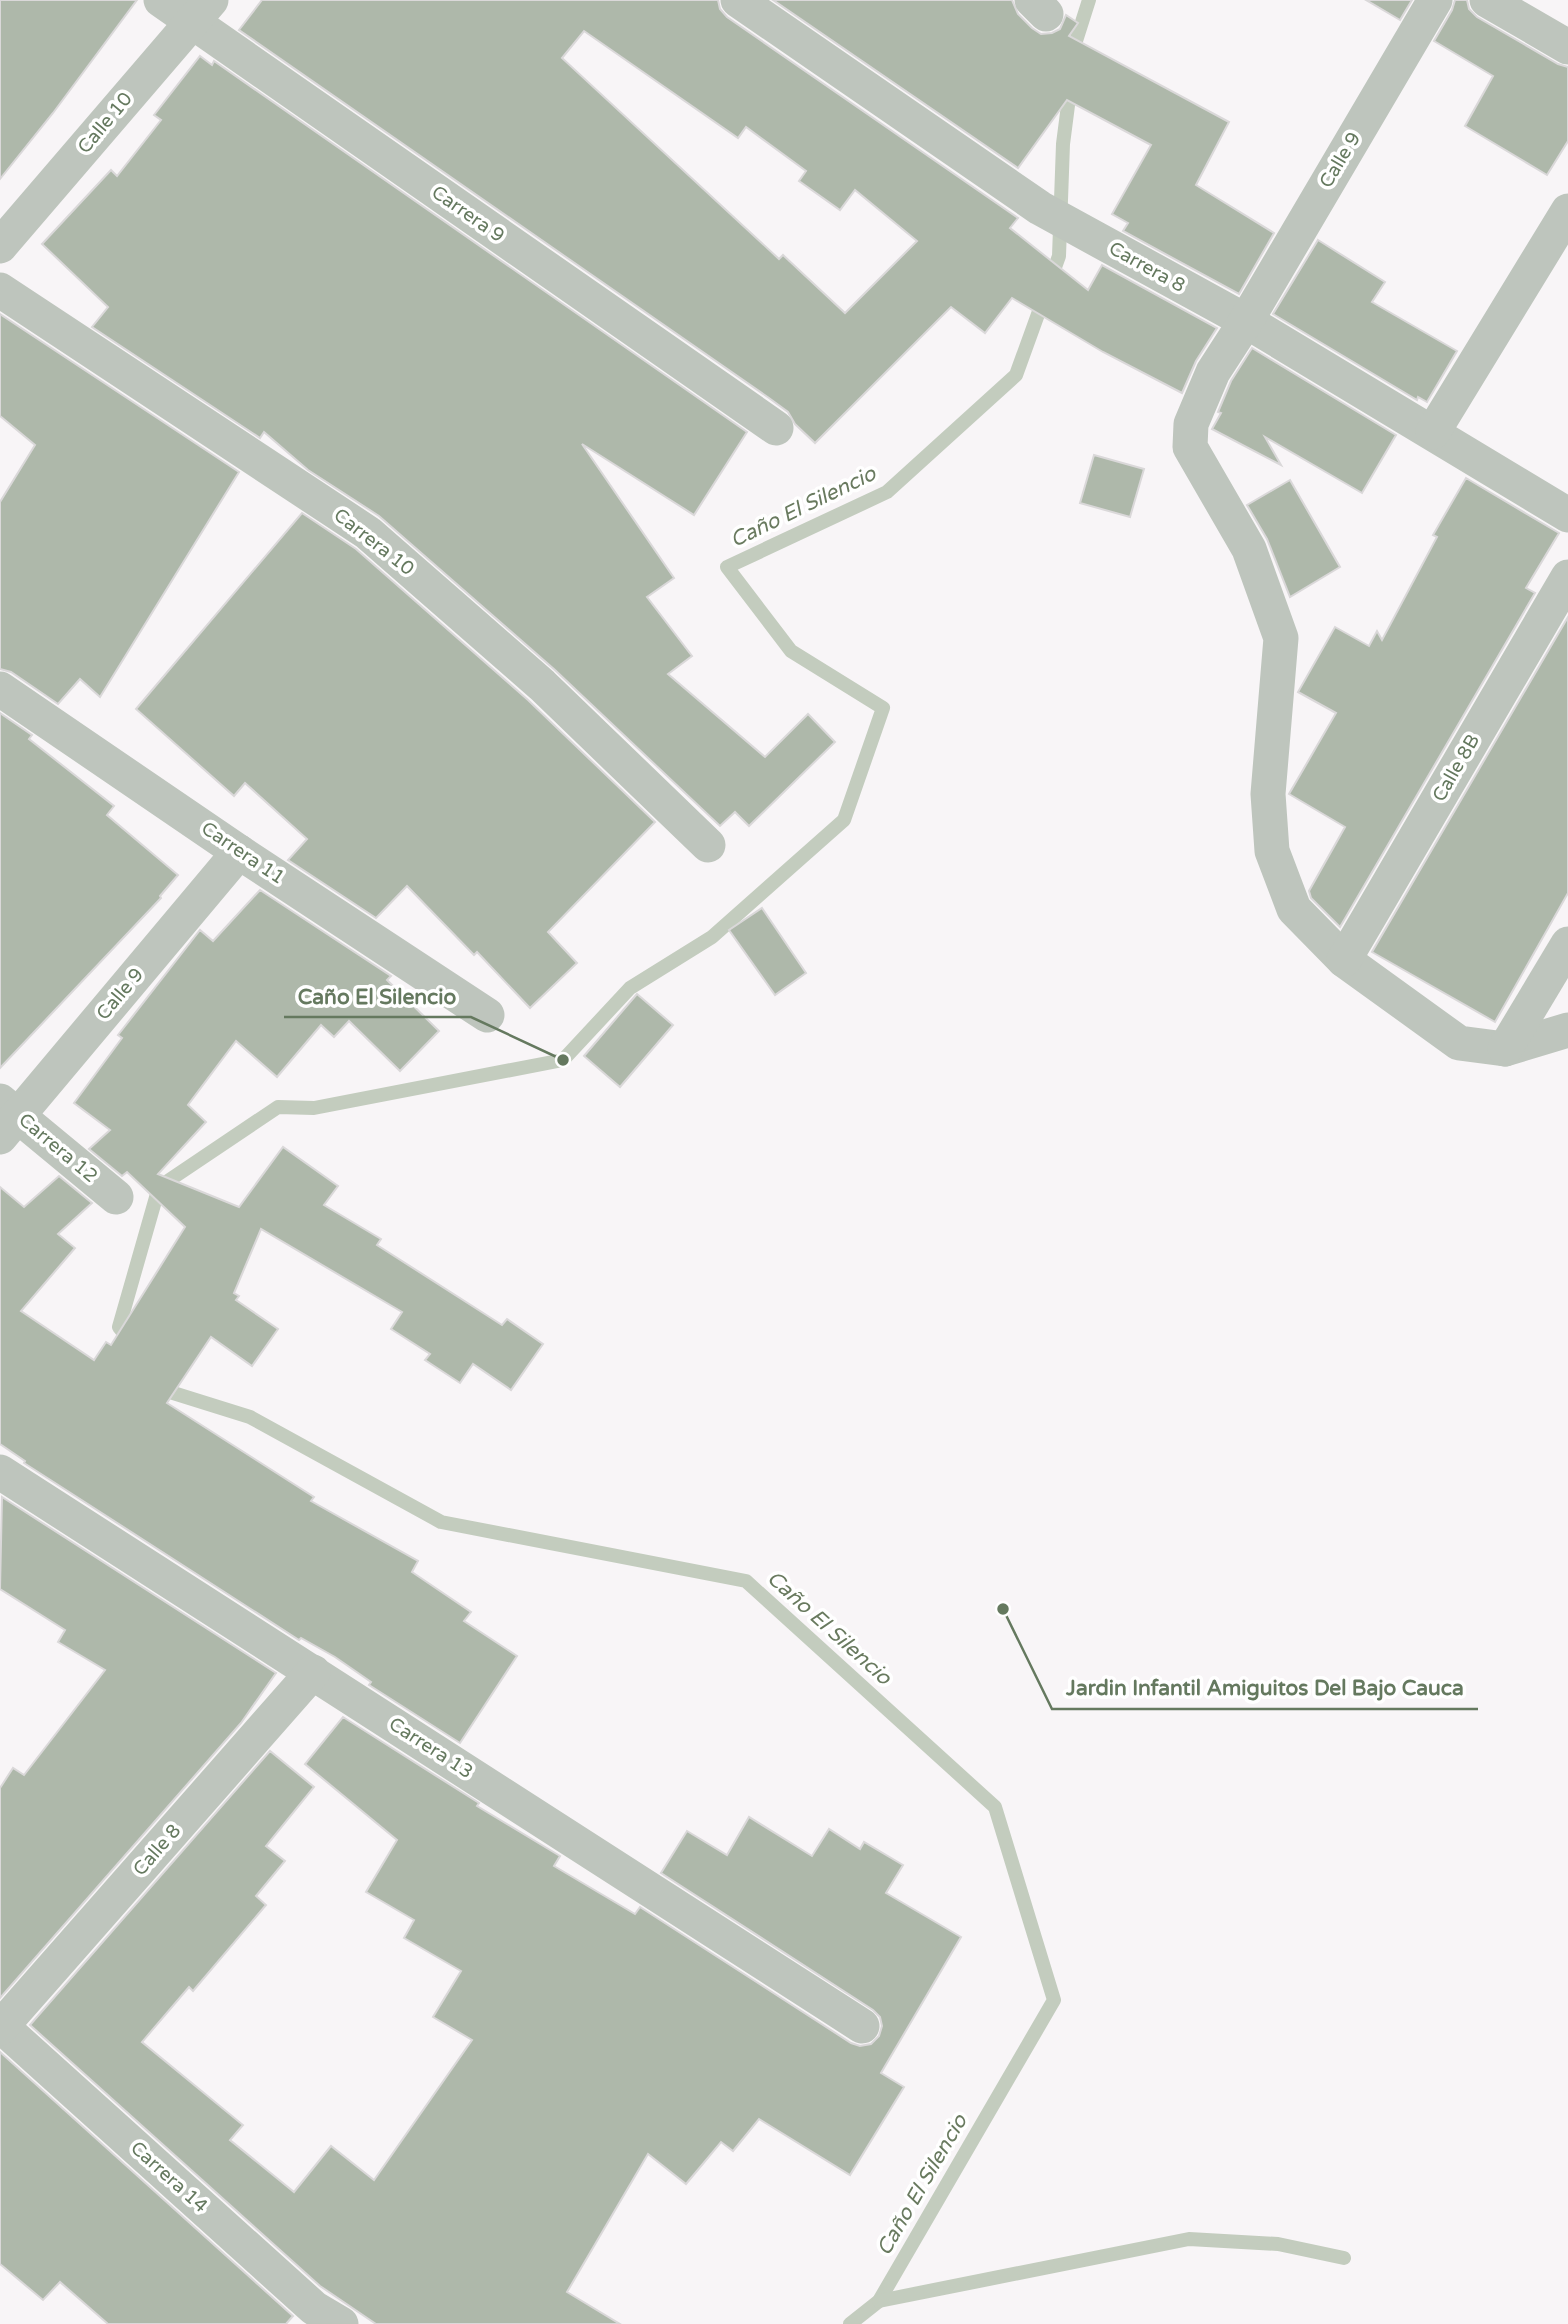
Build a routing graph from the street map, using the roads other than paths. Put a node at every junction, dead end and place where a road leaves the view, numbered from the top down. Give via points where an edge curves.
1 (161, 0) edge
2 (738, 0) edge
3 (1435, 0) edge
4 (1488, 0) edge
5 (201, 11) edge
6 (1568, 47) edge
7 (1568, 211) edge
8 (0, 246) edge
9 (0, 290) edge
10 (1246, 321) junction
11 (776, 428) dead end
12 (1433, 432) junction
13 (1568, 515) edge
14 (1568, 577) edge
15 (0, 689) edge
16 (708, 845) dead end
17 (239, 852) junction
18 (1568, 944) edge
19 (1344, 960) junction
20 (487, 1015) dead end
21 (1568, 1030) edge
22 (1505, 1049) junction
23 (6, 1117) edge
24 (116, 1197) dead end
25 (0, 1472) edge
26 (313, 1672) junction
27 (1, 2026) edge
28 (862, 2026) dead end
29 (318, 2319) edge

1 - 5 street, Carrera 9
2 - 10 street, Carrera 8 via 1040,208
3 - 10 street, Calle 9
4 - 6 street
5 - 8 street, Calle 10
5 - 11 street, Carrera 9
7 - 12 street
9 - 16 street, Carrera 10 via 368,533 542,685
10 - 12 street, Carrera 8
10 - 19 street, Calle 9 via 1213,372 1191,424 1190,447 1249,549 1281,638 1268,794 1272,850 1294,909
12 - 13 street, Carrera 8
14 - 19 street, Calle 8B
15 - 17 street, Carrera 11
17 - 20 street, Carrera 11
17 - 23 street, Calle 9
18 - 22 street
19 - 22 street, Calle 9 via 1459,1043
21 - 22 street
23 - 24 street, Carrera 12
25 - 26 street, Carrera 13
26 - 27 street, Calle 8
26 - 28 street, Carrera 13
27 - 29 street, Carrera 14

